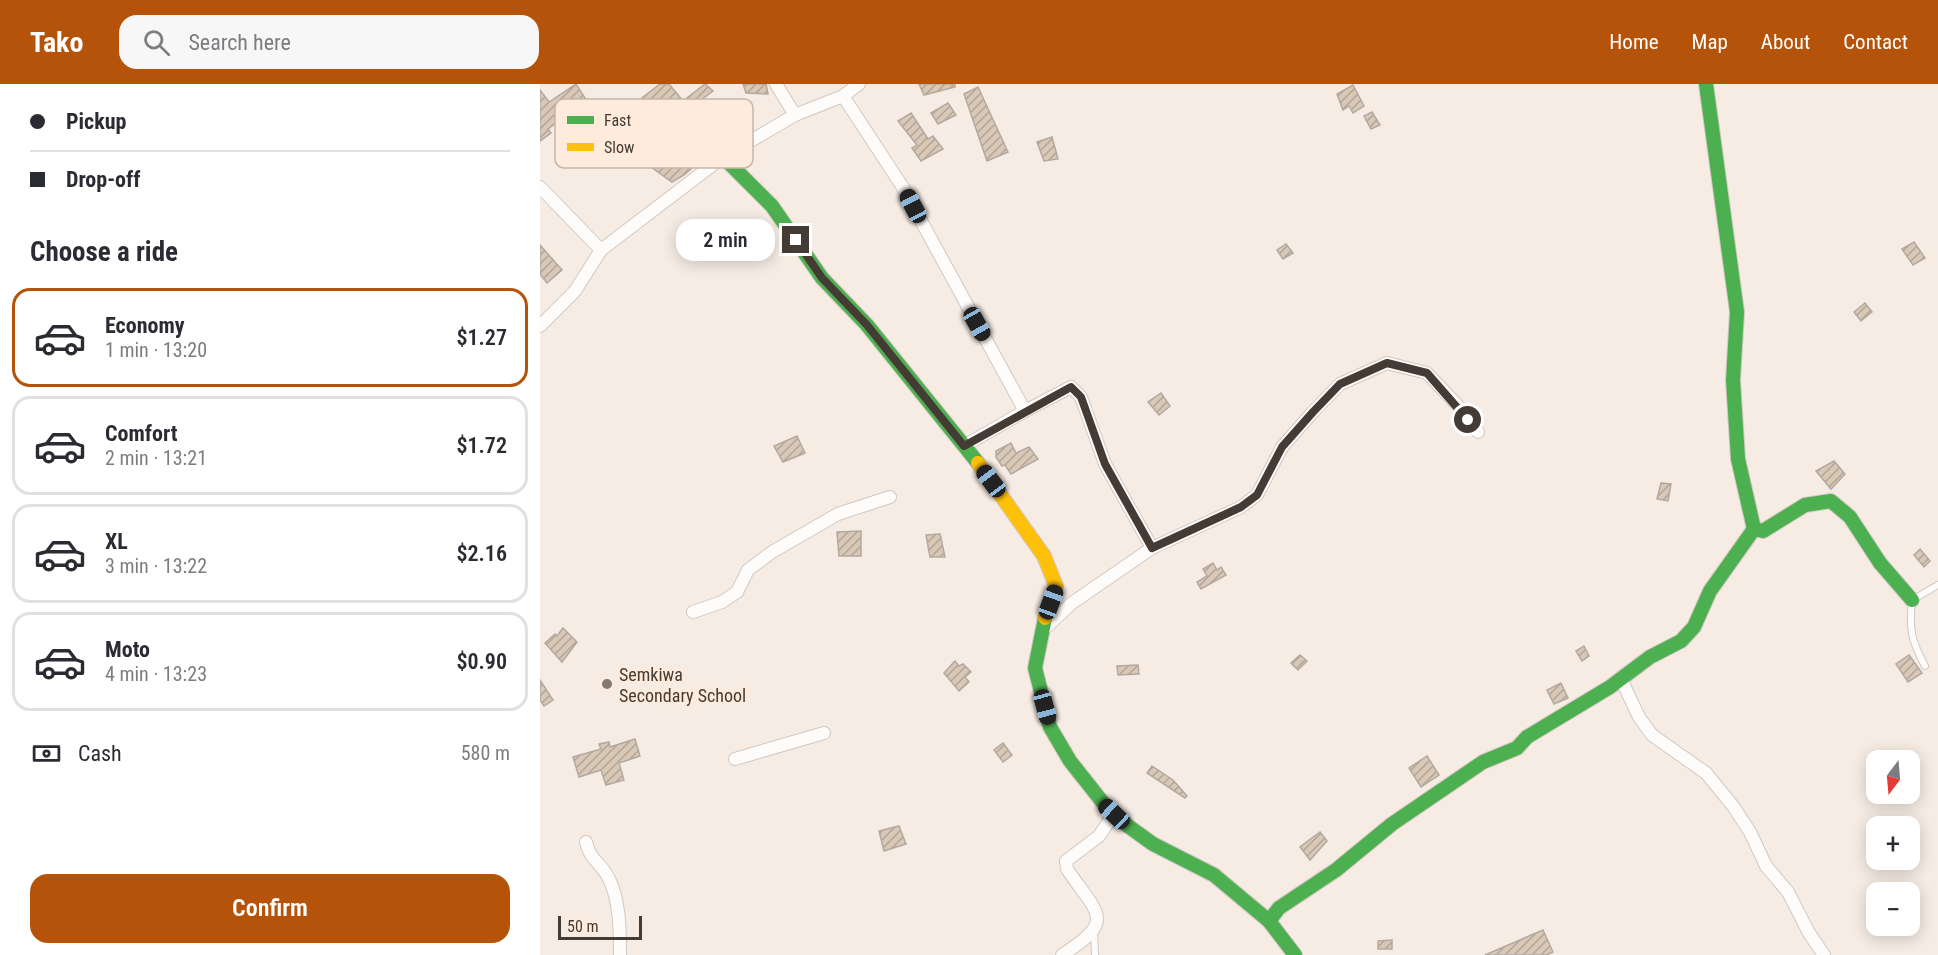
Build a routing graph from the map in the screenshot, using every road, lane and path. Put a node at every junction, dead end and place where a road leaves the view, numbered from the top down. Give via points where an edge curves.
1 (776, 84) edge
2 (860, 84) edge
3 (1706, 84) edge
4 (843, 96) junction
5 (795, 115) junction
6 (753, 140) edge
7 (709, 168) edge
8 (734, 168) edge
9 (540, 187) edge
10 (601, 250) junction
11 (540, 326) edge
12 (1025, 411) junction
13 (1478, 432) dead end
14 (964, 446) junction
15 (890, 497) dead end
16 (1754, 529) junction
17 (1152, 548) junction
18 (1938, 585) edge
19 (1912, 600) junction
20 (693, 612) dead end
21 (1040, 633) junction
22 (1925, 666) dead end
23 (1621, 679) junction
24 (824, 733) dead end
25 (735, 759) dead end
26 (1114, 814) junction
27 (586, 842) dead end
28 (1269, 921) junction
29 (1094, 932) junction
30 (620, 955) edge
31 (1062, 955) edge
32 (1095, 955) edge
33 (1295, 955) edge
34 (1824, 955) edge

1 - 5 street
2 - 4 street
3 - 16 street via 1737,312 1733,380 1738,459
4 - 5 street
4 - 12 street via 902,186
5 - 6 street
7 - 10 street
8 - 14 street via 772,206 822,278 867,325
9 - 10 street
10 - 11 street via 575,291
12 - 14 street
12 - 17 street via 1071,387 1081,397 1105,464
13 - 17 street via 1427,373 1387,363 1340,384 1282,447 1257,495 1241,507
14 - 21 street via 1044,556 1056,586
15 - 20 street via 838,514 772,552 748,570 737,592
16 - 19 street via 1770,528 1805,505 1831,501 1850,517 1880,563
16 - 23 street via 1710,591 1694,627 1681,641 1650,657
17 - 21 street via 1072,603
18 - 19 lane
19 - 22 lane via 1910,628
21 - 26 street via 1035,668 1050,727 1070,761
23 - 28 street via 1527,737 1517,748 1483,762 1443,788 1279,908
23 - 34 street via 1652,735 1706,773 1733,806 1766,866 1788,892
24 - 25 street
26 - 28 street via 1153,844 1214,875
26 - 29 street via 1099,836 1066,861 1067,869 1097,914 1098,927
27 - 30 street via 589,855 608,877 617,914
28 - 33 street
29 - 31 street
29 - 32 lane

